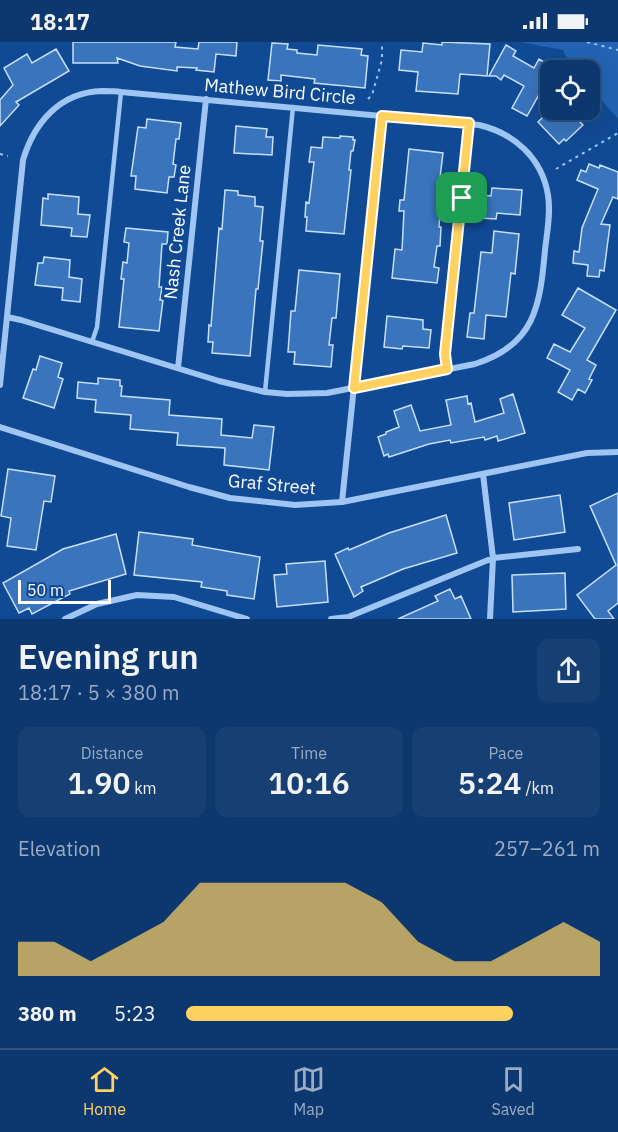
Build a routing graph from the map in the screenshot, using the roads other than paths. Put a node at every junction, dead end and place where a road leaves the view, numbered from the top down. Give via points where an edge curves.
1 (121, 92) junction
2 (206, 99) junction
3 (293, 107) junction
4 (382, 116) junction
5 (469, 123) junction
6 (7, 317) junction
7 (92, 342) junction
8 (178, 368) junction
9 (447, 369) junction
10 (0, 385) edge
11 (354, 388) junction
12 (265, 392) junction
13 (0, 428) edge
14 (618, 452) edge
15 (483, 474) junction
16 (342, 502) junction
17 (578, 549) dead end
18 (493, 558) junction
19 (65, 619) edge
20 (247, 619) edge
21 (331, 619) edge
22 (490, 619) edge

1 - 2 street, Mathew Bird Circle
1 - 6 street, Mathew Bird Circle via 101,91 73,98 51,111 33,133 23,160
1 - 7 lane via 97,327
2 - 3 street, Mathew Bird Circle
2 - 8 street, Nash Creek Lane
3 - 4 street, Mathew Bird Circle
3 - 12 lane
4 - 5 street, Mathew Bird Circle
4 - 11 street
5 - 9 lane via 445,354
5 - 9 street, Mathew Bird Circle via 500,132 532,157 543,175 548,195 547,233 539,300 522,335 489,360
6 - 7 street, Mathew Bird Circle
6 - 10 street, Mathew Bird Circle
7 - 8 street, Mathew Bird Circle
8 - 12 street, Mathew Bird Circle
9 - 11 street, Mathew Bird Circle
11 - 12 street, Mathew Bird Circle via 308,394
11 - 16 street
13 - 16 street, Graf Street via 230,498 296,505
14 - 15 street, Graf Street via 587,453
15 - 16 street, Graf Street
15 - 18 street
17 - 18 street
18 - 21 street via 348,617
18 - 22 street
19 - 20 street via 97,604 137,596 174,597

